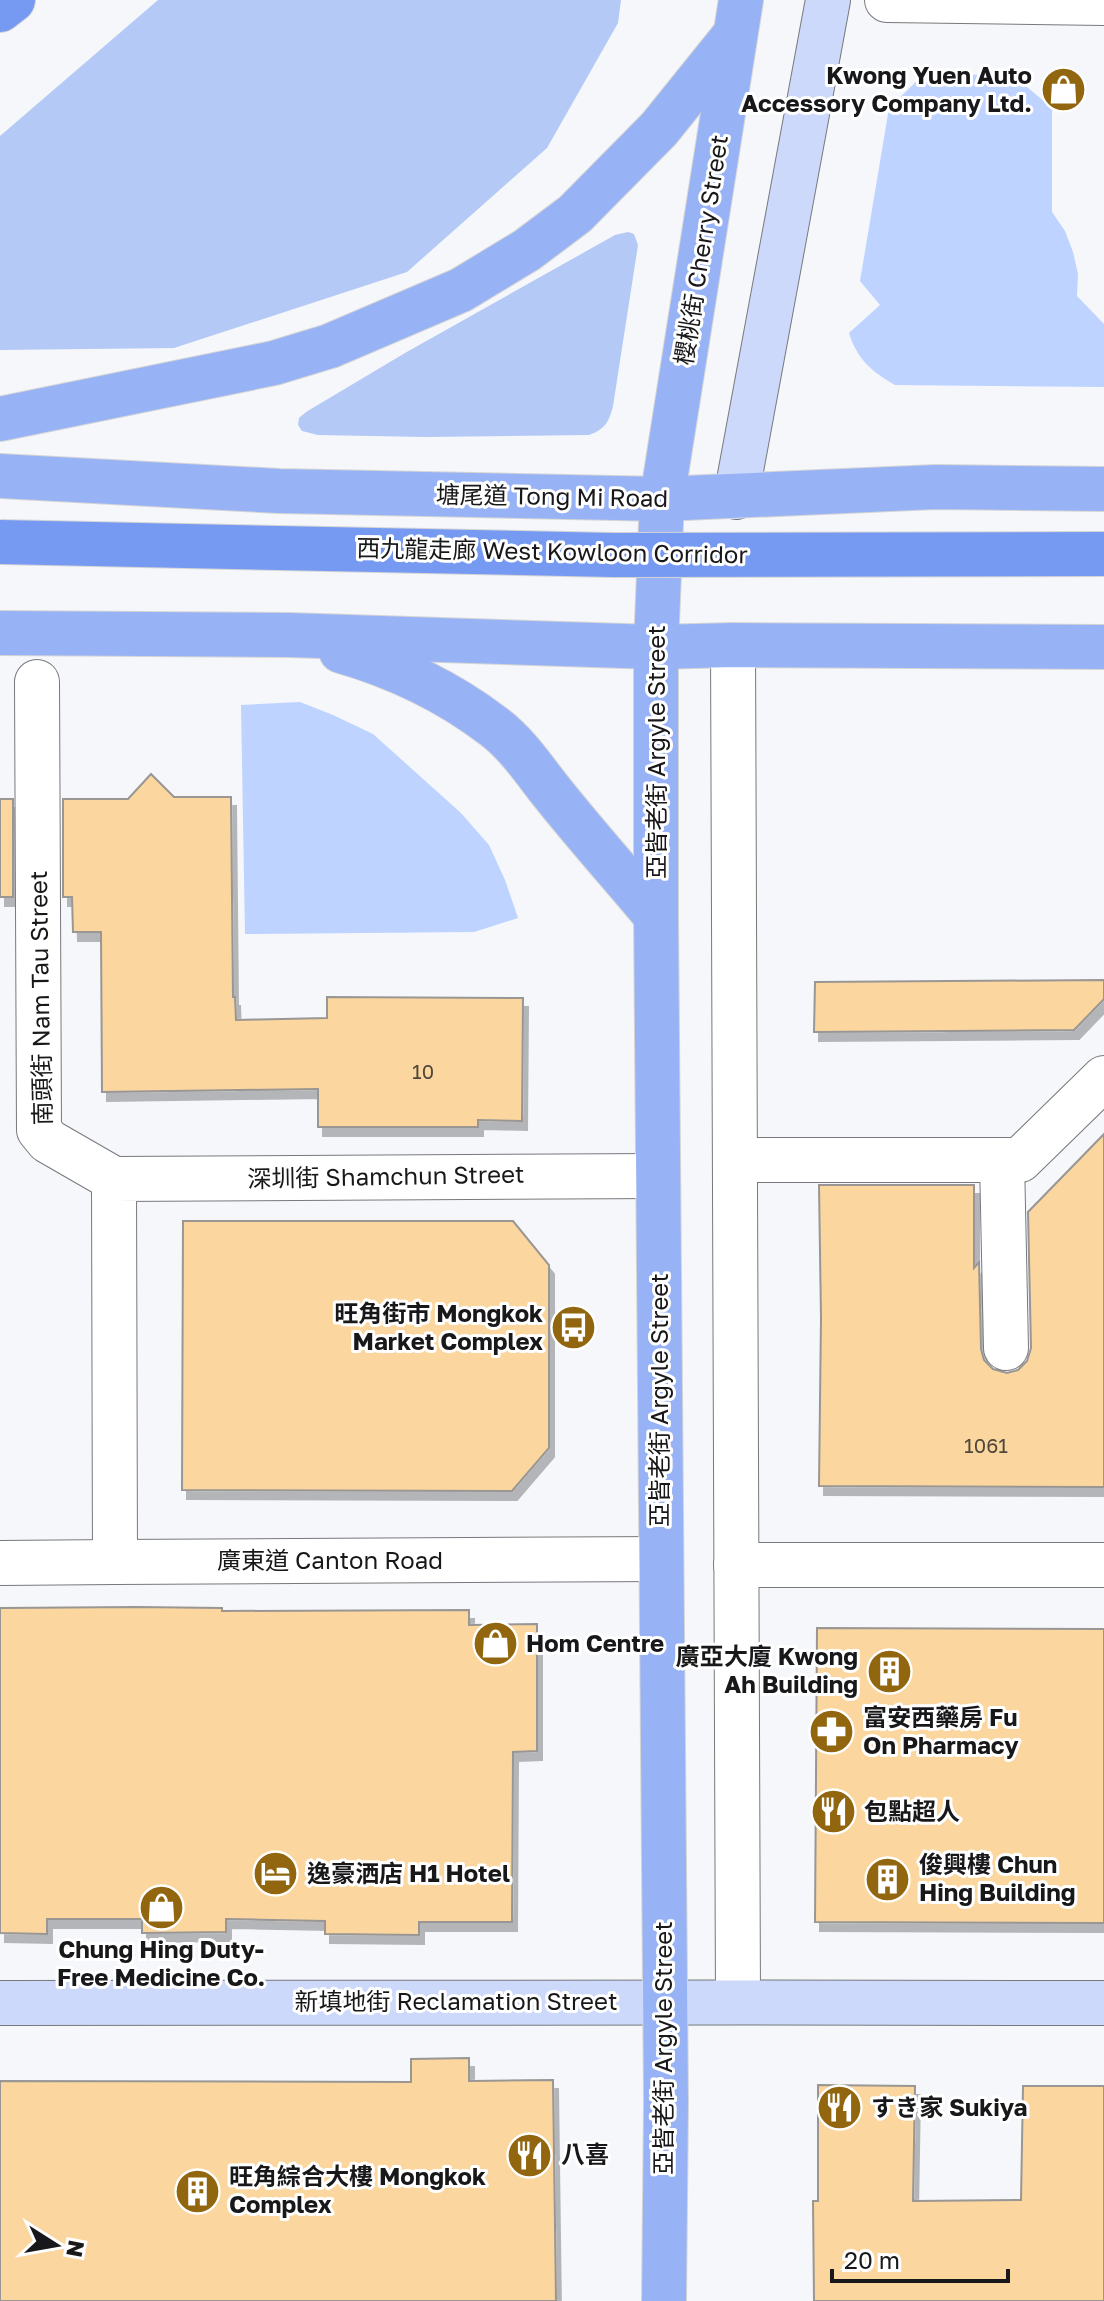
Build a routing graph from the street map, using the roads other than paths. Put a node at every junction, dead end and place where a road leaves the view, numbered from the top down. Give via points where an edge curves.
1 (13, 0) edge
2 (828, 0) edge
3 (887, 0) edge
4 (1104, 3) edge
5 (0, 10) edge
6 (738, 17) edge
7 (0, 419) edge
8 (0, 476) edge
9 (1104, 489) edge
10 (736, 497) junction
11 (662, 499) junction
12 (0, 542) edge
13 (1104, 554) edge
14 (0, 633) edge
15 (289, 635) junction
16 (733, 645) junction
17 (656, 647) junction
18 (1104, 647) edge
19 (37, 682) dead end
20 (656, 916) junction
21 (1104, 1078) edge
22 (735, 1160) junction
23 (1002, 1160) junction
24 (658, 1176) junction
25 (114, 1179) junction
26 (1006, 1348) dead end
27 (661, 1559) junction
28 (115, 1562) junction
29 (0, 1563) edge
30 (736, 1565) junction
31 (1104, 1565) edge
32 (663, 2001) junction
33 (738, 2001) junction
34 (0, 2003) edge
35 (1104, 2003) edge
36 (664, 2301) edge

1 - 5 highway
2 - 10 main road
3 - 4 street
6 - 7 main road via 659,129 575,214 461,290 330,346 274,363
6 - 11 main road, 櫻桃街 Cherry Street
8 - 11 main road, 塘尾道 Tong Mi Road via 279,491
9 - 10 main road, 塘尾道 Tong Mi Road via 936,487
10 - 11 main road, 塘尾道 Tong Mi Road
11 - 17 main road, 亞皆老街 Argyle Street
12 - 13 highway, 西九龍走廊 West Kowloon Corridor, bridge via 613,555
14 - 15 main road
15 - 17 main road
15 - 20 main road via 407,673 495,727
16 - 17 main road
16 - 18 main road
16 - 22 street
17 - 20 main road, 亞皆老街 Argyle Street
19 - 25 street, 南頭街 Nam Tau Street via 39,1130 48,1141
20 - 24 main road, 亞皆老街 Argyle Street
21 - 23 street via 1020,1160
22 - 23 street
22 - 30 street
23 - 26 street
24 - 25 street, 深圳街 Shamchun Street
24 - 27 main road, 亞皆老街 Argyle Street
25 - 28 street
27 - 28 street, 廣東道 Canton Road
27 - 32 main road, 亞皆老街 Argyle Street
28 - 29 street, 廣東道 Canton Road
30 - 31 street
30 - 33 street
32 - 33 main road, 新填地街 Reclamation Street
32 - 34 main road, 新填地街 Reclamation Street
32 - 36 main road, 亞皆老街 Argyle Street
33 - 35 main road, 新填地街 Reclamation Street

